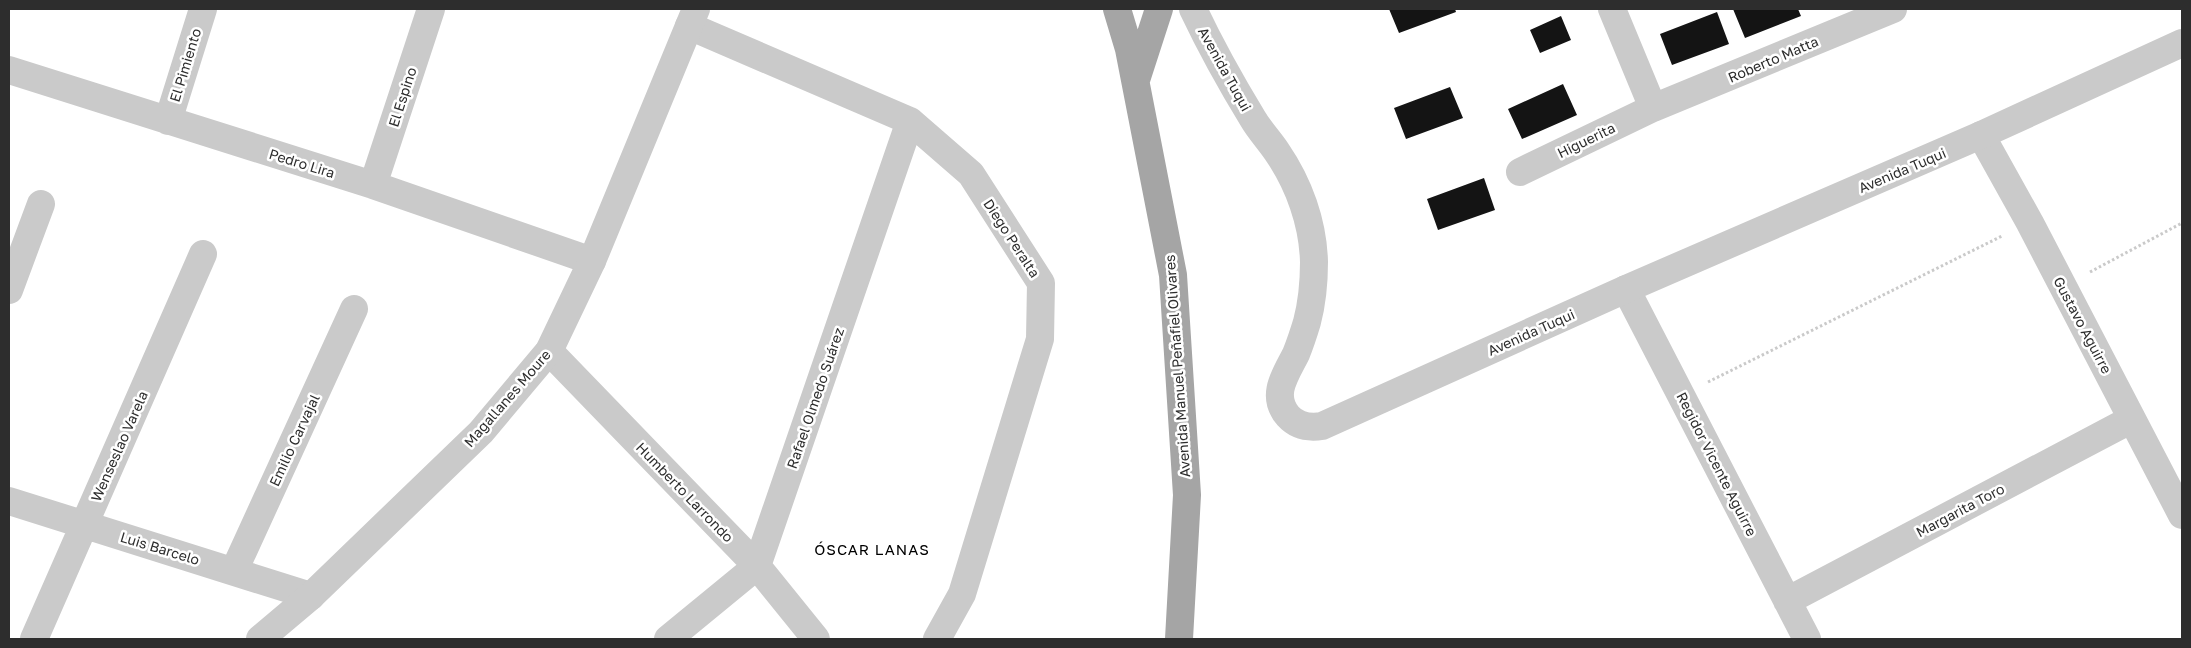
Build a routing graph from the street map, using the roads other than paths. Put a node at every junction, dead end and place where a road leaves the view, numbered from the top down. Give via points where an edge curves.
1 (203, 9) edge
2 (430, 9) edge
3 (1117, 9) edge
4 (1159, 9) edge
5 (1193, 9) edge
6 (1612, 9) edge
7 (1893, 9) edge
8 (692, 18) edge
9 (2182, 43) edge
10 (9, 70) edge
11 (1136, 81) junction
12 (1653, 108) junction
13 (168, 121) junction
14 (910, 121) junction
15 (1982, 135) junction
16 (1520, 172) dead end
17 (374, 185) junction
18 (41, 204) dead end
19 (203, 254) dead end
20 (592, 261) junction
21 (1626, 289) junction
22 (9, 290) edge
23 (354, 309) dead end
24 (549, 351) junction
25 (2132, 419) junction
26 (2176, 488) edge
27 (9, 501) edge
28 (2182, 515) edge
29 (85, 524) junction
30 (757, 566) junction
31 (234, 571) junction
32 (311, 596) junction
33 (1787, 601) junction
34 (34, 639) edge
35 (260, 639) edge
36 (668, 639) edge
37 (816, 639) edge
38 (937, 639) edge
39 (1179, 639) edge
40 (1807, 639) edge

1 - 13 street, El Pimiento
2 - 17 street, El Espino
3 - 11 main road, Avenida Manuel Peñafiel Olivares
4 - 11 main road
5 - 21 street, Avenida Tuqui via 1260,131 1290,173 1310,231 1314,261 1307,321 1279,391 1280,403 1292,420 1312,428 1322,426
6 - 12 street
7 - 12 street, Roberto Matta
8 - 14 street, Diego Peralta
8 - 20 street, Magallanes Moure
9 - 15 street, Avenida Tuqui
10 - 13 street, Pedro Lira
11 - 39 main road, Avenida Manuel Peñafiel Olivares via 1173,275 1187,495
12 - 16 street, Higuerita
13 - 17 street, Pedro Lira
14 - 30 street, Rafael Olmedo Suárez
14 - 38 street, Diego Peralta via 971,174 1041,283 1040,339 962,594
15 - 21 street, Avenida Tuqui
15 - 25 street, Gustavo Aguirre
17 - 20 street, Pedro Lira
18 - 22 street
19 - 29 street, Wenseslao Varela
20 - 24 street, Magallanes Moure
21 - 33 street, Regidor Vicente Aguirre
23 - 31 street, Emilio Carvajal
24 - 30 street, Humberto Larrondo
24 - 32 street, Magallanes Moure via 481,432
25 - 26 street, Gustavo Aguirre
25 - 33 street, Margarita Toro
26 - 28 street, Gustavo Aguirre
27 - 29 street, Luis Barcelo
29 - 31 street, Luis Barcelo
29 - 34 street, Wenseslao Varela
30 - 36 street
30 - 37 street, Humberto Larrondo
31 - 32 street, Luis Barcelo
32 - 35 street, Magallanes Moure
33 - 40 street, Regidor Vicente Aguirre

